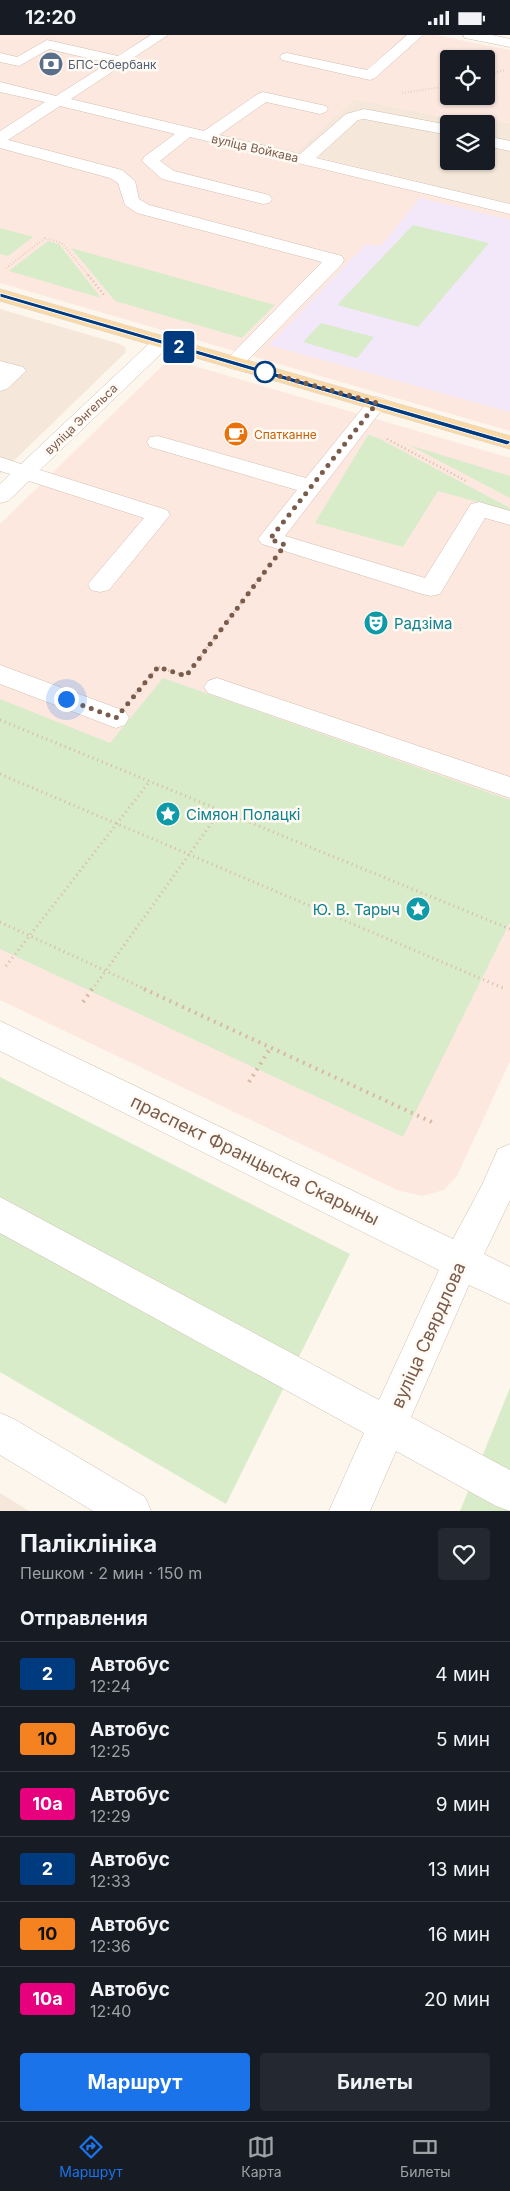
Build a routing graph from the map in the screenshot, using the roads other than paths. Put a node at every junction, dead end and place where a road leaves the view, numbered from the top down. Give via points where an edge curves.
1 (161, 35) edge
2 (416, 35) edge
3 (470, 35) edge
4 (510, 43) edge
5 (0, 57) edge
6 (287, 57) dead end
7 (120, 61) junction
8 (0, 87) edge
9 (57, 101) junction
10 (320, 109) dead end
11 (440, 128) edge
12 (187, 132) junction
13 (206, 137) junction
14 (0, 138) edge
15 (0, 143) edge
16 (495, 143) edge
17 (510, 146) edge
18 (303, 160) junction
19 (263, 199) dead end
20 (510, 209) edge
21 (0, 295) edge
22 (162, 342) junction
23 (234, 363) junction
24 (0, 367) edge
25 (0, 385) edge
26 (377, 403) junction
27 (158, 441) dead end
28 (510, 443) edge
29 (0, 463) edge
30 (25, 472) junction
31 (311, 487) junction
32 (0, 496) edge
33 (510, 517) edge
34 (100, 584) dead end
35 (0, 674) edge
36 (217, 687) road end
37 (116, 718) road end
38 (510, 788) edge
39 (0, 1035) edge
40 (510, 1160) edge
41 (0, 1214) edge
42 (461, 1261) junction
43 (510, 1286) edge
44 (387, 1426) junction
45 (0, 1433) edge
46 (510, 1492) edge
47 (131, 1511) edge
48 (349, 1511) edge

1 - 7 street
2 - 6 street via 370,75
3 - 4 street
5 - 7 street via 19,62 48,45
7 - 9 street
8 - 9 street, вуліца Войкава
9 - 12 street, вуліца Войкава
9 - 14 street
10 - 13 street via 263,97
11 - 18 street via 364,113 352,117
12 - 13 street, вуліца Войкава
12 - 19 street via 150,161 168,175
13 - 18 street, вуліца Войкава
15 - 23 street via 116,173 126,181 131,201 143,209 335,260
16 - 17 street
18 - 20 street, вуліца Войкава
21 - 22 main road
22 - 23 main road
22 - 30 street, вуліца Энгельса
23 - 26 main road
24 - 25 street via 16,371
26 - 28 main road
26 - 31 street
27 - 31 street
29 - 30 street
30 - 32 street, вуліца Энгельса
30 - 34 street via 159,515
31 - 33 street via 270,539 431,588 479,509
35 - 37 street
36 - 38 street
39 - 42 street, праспект Францыска Скарыны
40 - 42 street, вуліца Свярдлова
41 - 44 street
42 - 43 street, праспект Францыска Скарыны
42 - 44 street, вуліца Свярдлова
44 - 46 street
44 - 48 street, вуліца Свярдлова
45 - 47 street

